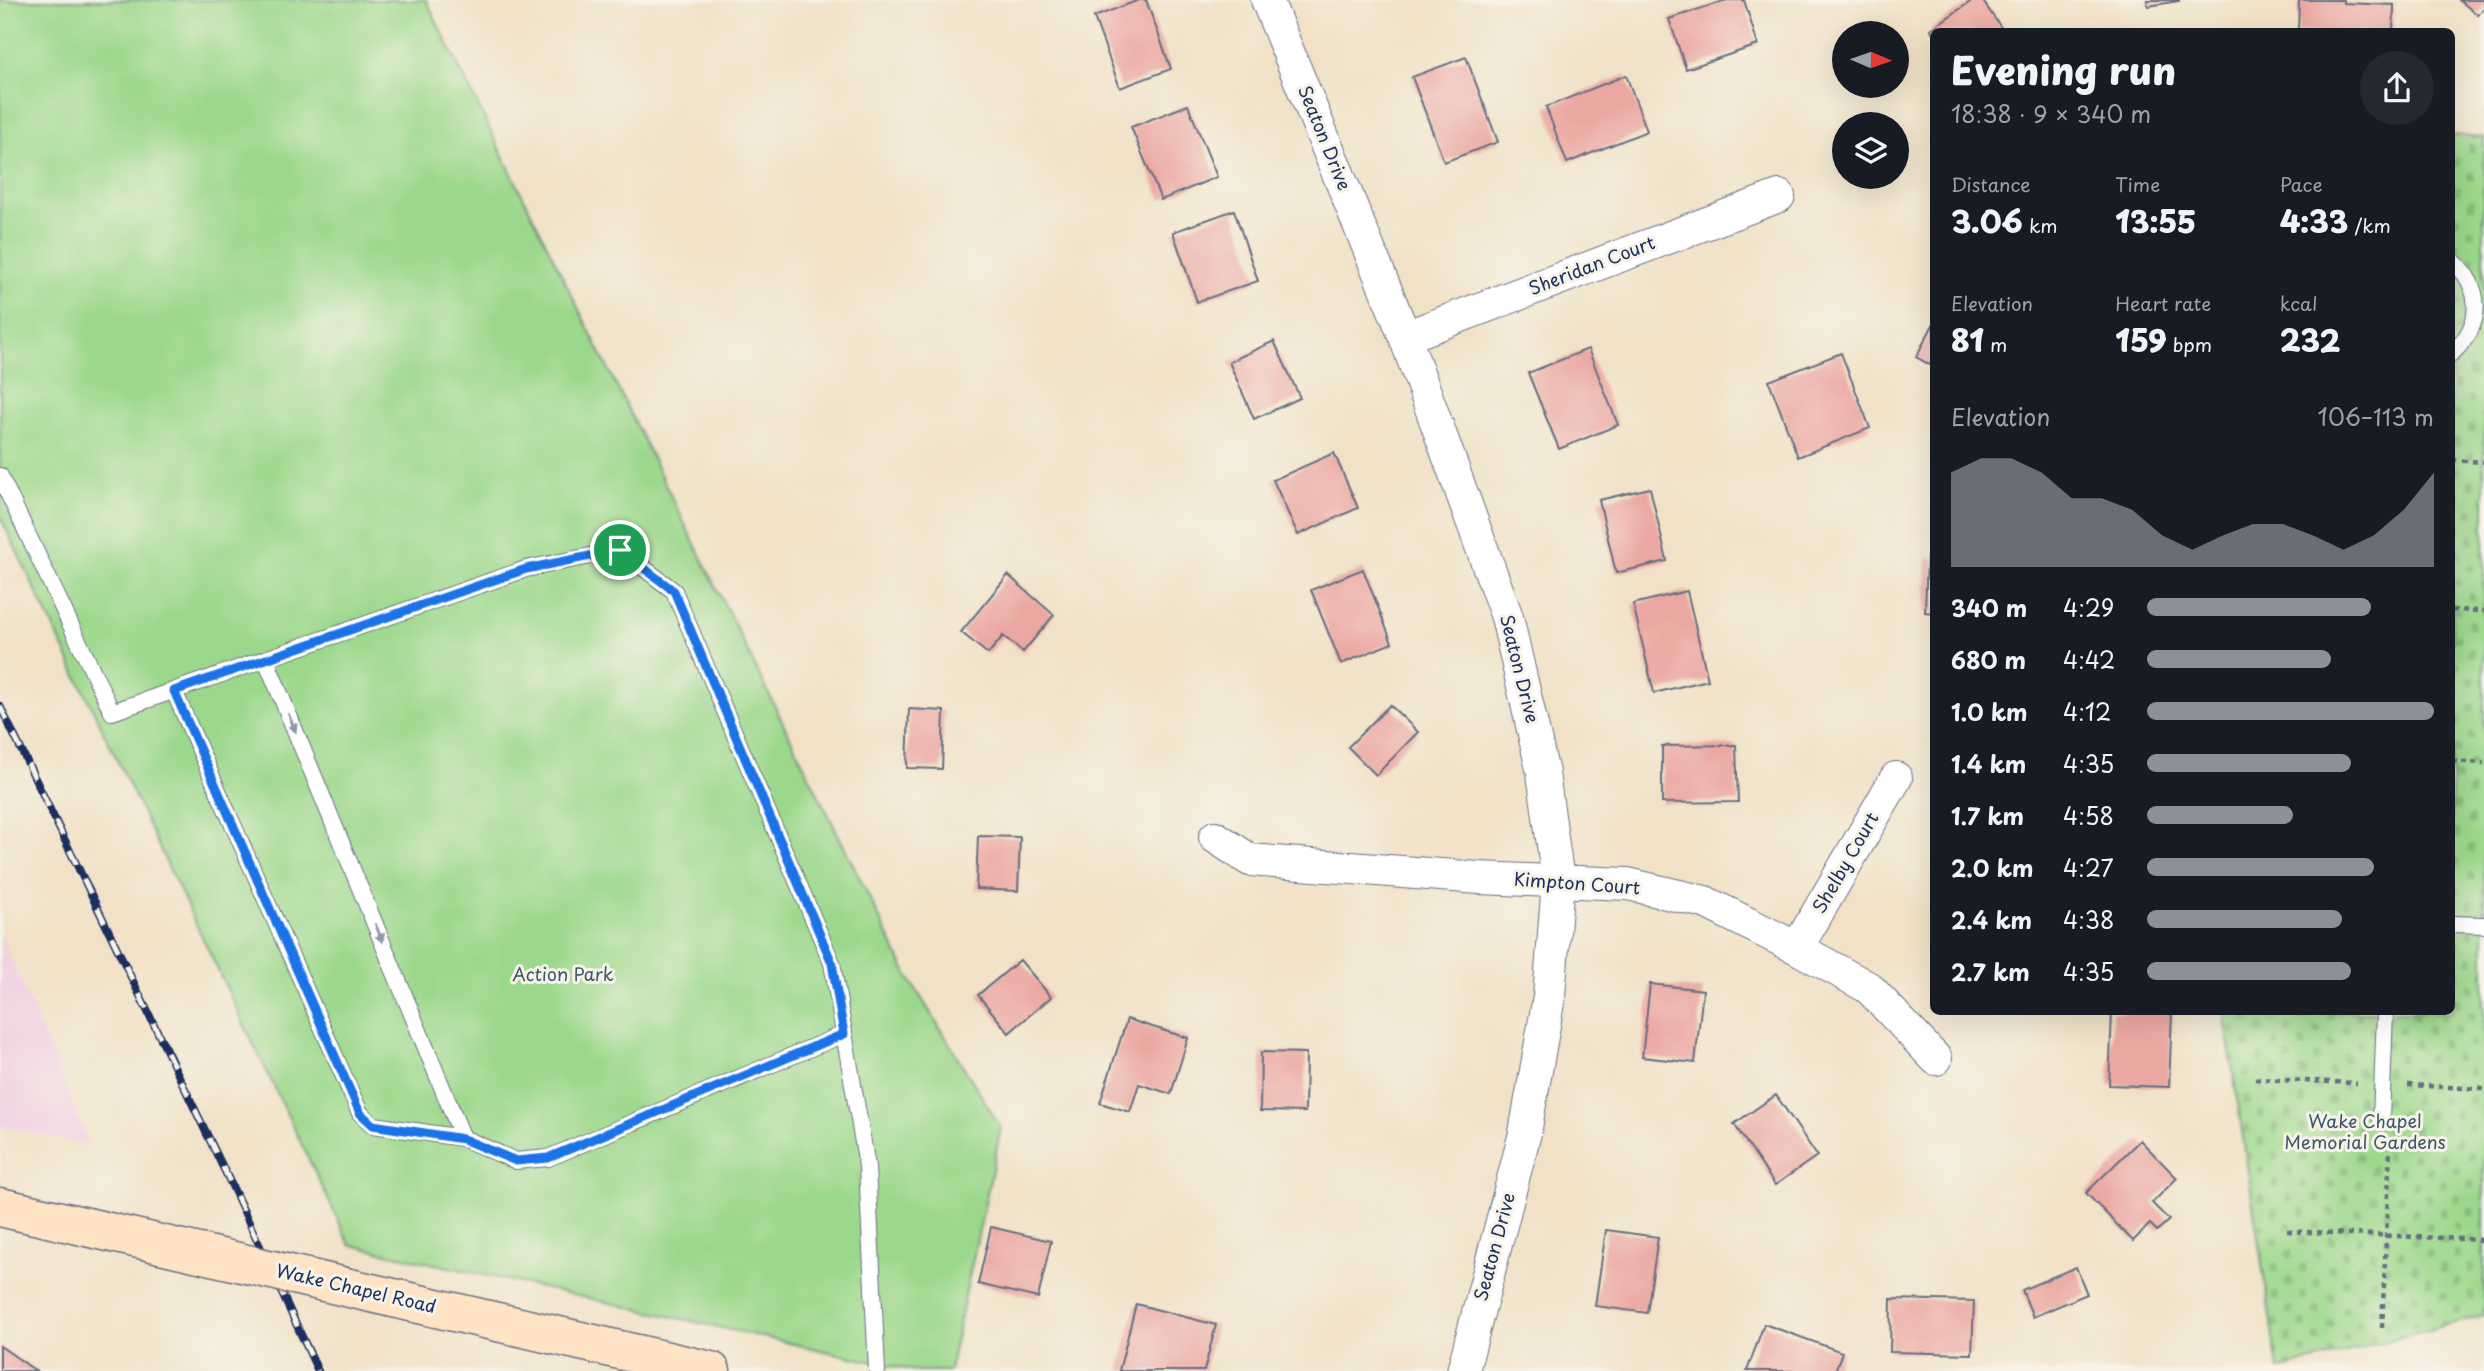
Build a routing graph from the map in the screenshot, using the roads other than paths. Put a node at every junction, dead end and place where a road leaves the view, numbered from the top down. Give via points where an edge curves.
1 (1267, 0) edge
2 (1779, 196) dead end
3 (2455, 263) edge
4 (2480, 307) edge
5 (1405, 337) junction
6 (2455, 350) edge
7 (0, 476) edge
8 (266, 660) junction
9 (174, 691) junction
10 (1896, 778) dead end
11 (1214, 837) dead end
12 (1558, 881) junction
13 (2455, 924) edge
14 (2484, 925) edge
15 (1797, 948) junction
16 (2385, 1015) edge
17 (844, 1034) junction
18 (1936, 1059) dead end
19 (2381, 1121) road end
20 (463, 1139) junction
21 (0, 1207) edge
22 (711, 1371) edge
23 (877, 1371) edge
24 (1463, 1371) edge

1 - 5 street, Seaton Drive
2 - 5 street, Sheridan Court
3 - 4 lane via 2465,272
4 - 6 lane
5 - 12 street, Seaton Drive via 1507,617 1543,773
7 - 9 lane via 112,712
8 - 9 lane
8 - 17 lane via 526,569 620,550 674,591 832,963
8 -> 20 lane
9 - 20 lane via 360,1113 373,1125
10 - 15 street, Shelby Court
11 - 12 street, Kimpton Court via 1250,860
12 - 15 street, Kimpton Court via 1628,884 1705,902
12 - 24 street, Seaton Drive via 1549,997 1525,1133
13 - 14 lane
15 - 18 street, Kimpton Court via 1869,988
16 - 19 lane
17 - 20 lane via 548,1158 516,1161
17 - 23 lane via 867,1166
21 - 22 main road, Wake Chapel Road, bridge

